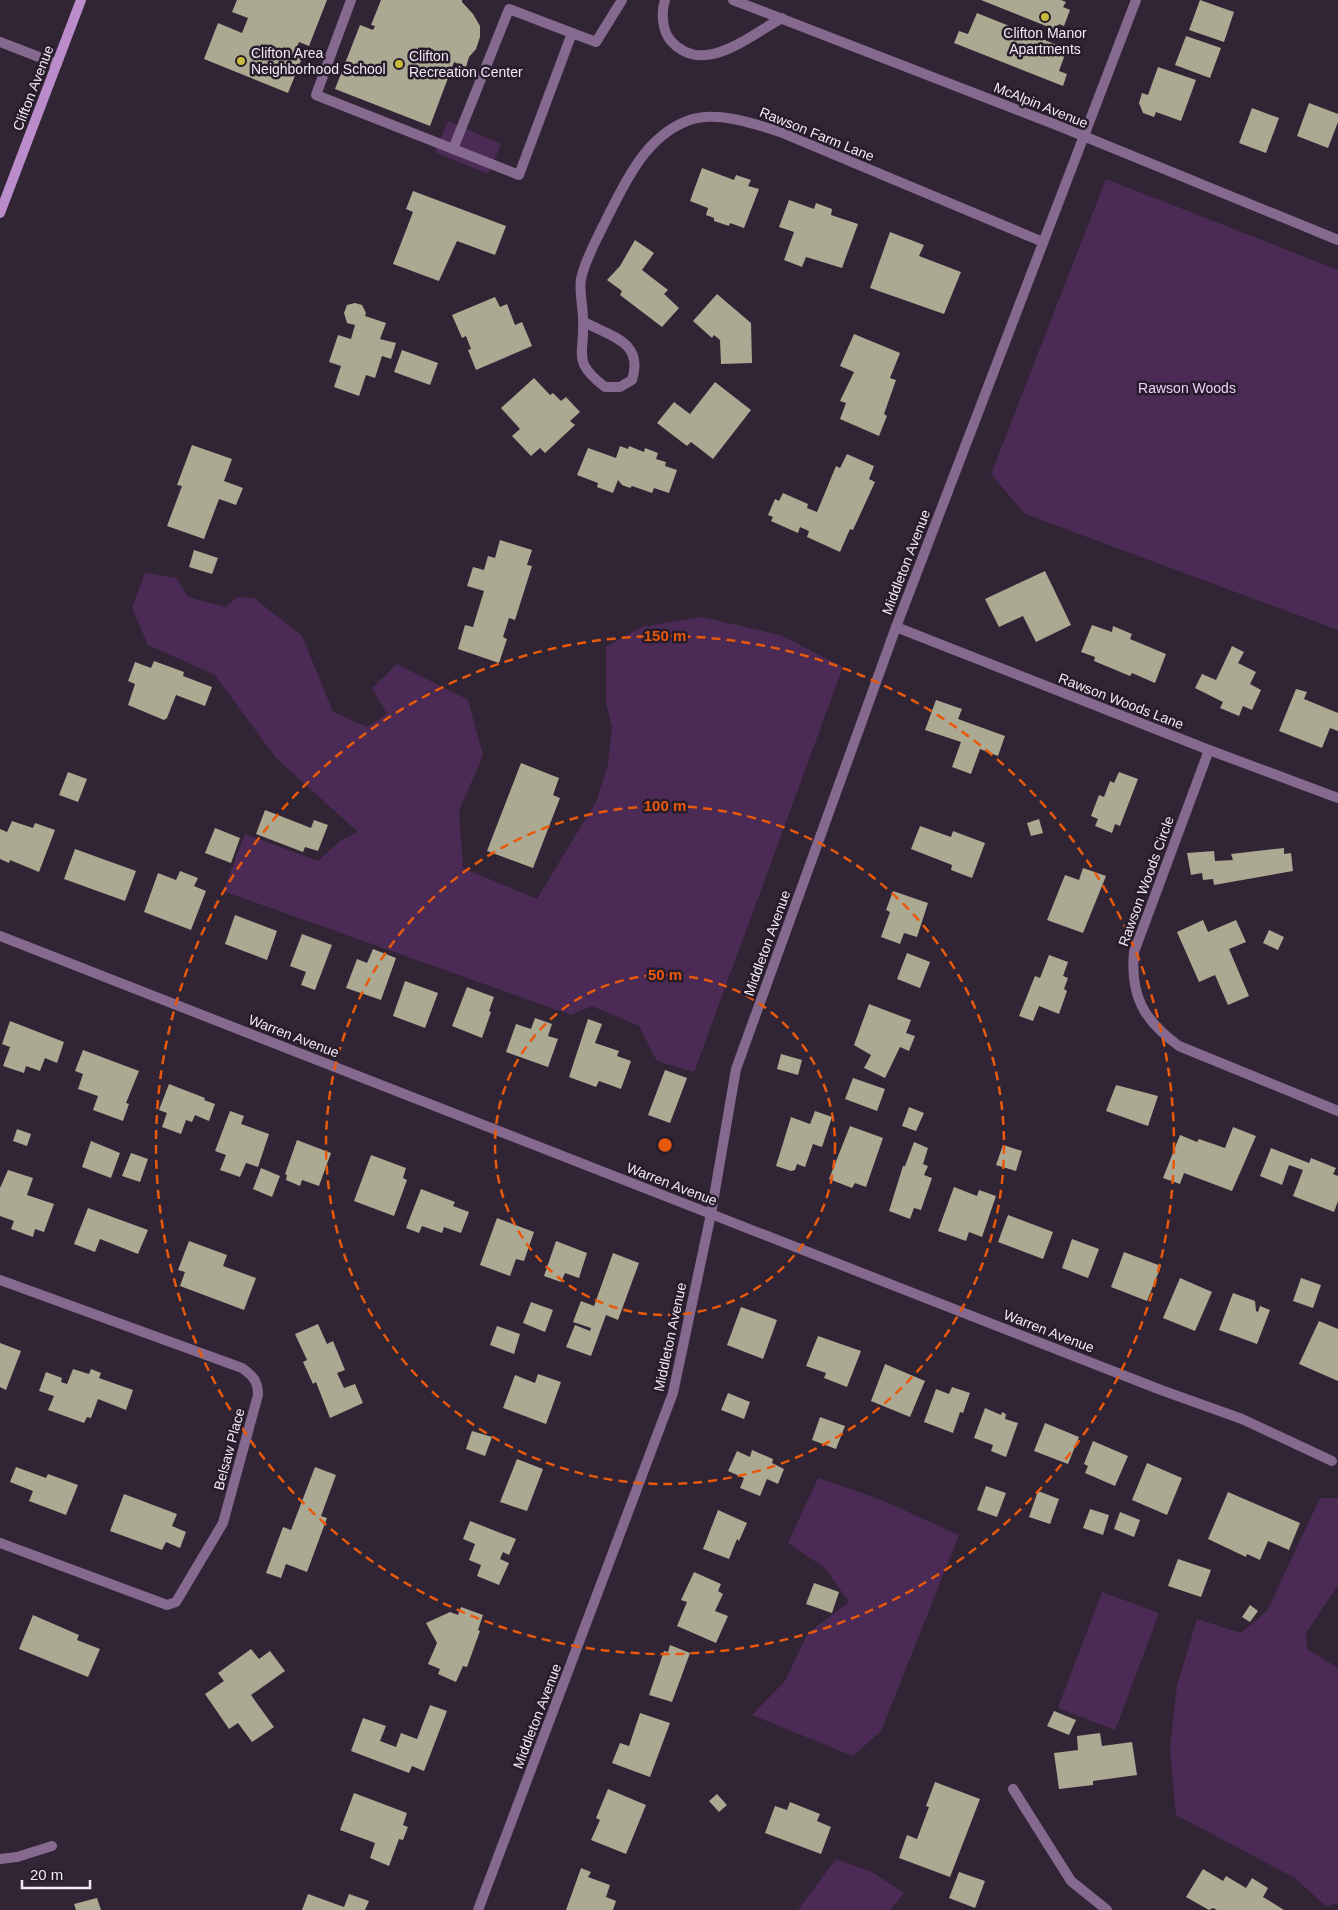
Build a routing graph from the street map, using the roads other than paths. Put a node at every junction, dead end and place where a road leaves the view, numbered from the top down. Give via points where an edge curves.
1 (81, 0) edge
2 (351, 0) edge
3 (622, 0) edge
4 (665, 0) edge
5 (733, 0) edge
6 (1136, 0) edge
7 (782, 18) junction
8 (572, 33) junction
9 (0, 42) edge
10 (57, 64) junction
11 (1082, 136) junction
12 (453, 149) junction
13 (0, 213) edge
14 (1338, 240) edge
15 (1043, 242) junction
16 (584, 322) junction
17 (896, 628) junction
18 (1209, 750) junction
19 (1338, 798) edge
20 (0, 936) edge
21 (1338, 1111) edge
22 (711, 1214) junction
23 (0, 1280) edge
24 (1332, 1461) dead end
25 (0, 1543) edge
26 (1014, 1789) dead end
27 (52, 1846) dead end
28 (0, 1860) edge
29 (478, 1910) edge
30 (1107, 1910) edge

1 - 10 main road, Clifton Avenue
2 - 12 street via 316,95
3 - 8 street via 596,42
4 - 7 street via 663,21 668,37 680,50 697,56 714,56
5 - 7 street, McAlpin Avenue
6 - 11 street, Middleton Avenue
7 - 11 street, McAlpin Avenue
8 - 12 street via 509,8
8 - 12 street via 519,175
9 - 10 street
10 - 13 main road, Clifton Avenue
11 - 14 street, McAlpin Avenue
11 - 15 street, Middleton Avenue
15 - 16 street, Rawson Farm Lane via 780,132 746,121 718,117 688,120 660,138 640,159 625,182 582,276 580,289
15 - 17 street, Middleton Avenue
16 - 16 street, Rawson Farm Lane via 581,356 586,371 605,387 620,387 632,380 635,355 628,346
17 - 18 street, Rawson Woods Lane
17 - 22 street, Middleton Avenue via 736,1069
18 - 19 street, Rawson Woods Lane
18 - 21 street, Rawson Woods Circle via 1134,952 1132,974 1136,996 1148,1019 1178,1046
20 - 22 street, Warren Avenue
22 - 24 street, Warren Avenue via 1242,1419
22 - 29 street, Middleton Avenue via 673,1393
23 - 25 street, Belsaw Place via 242,1368 254,1377 258,1395 223,1523 176,1602 167,1605
26 - 30 street via 1071,1880
27 - 28 street

